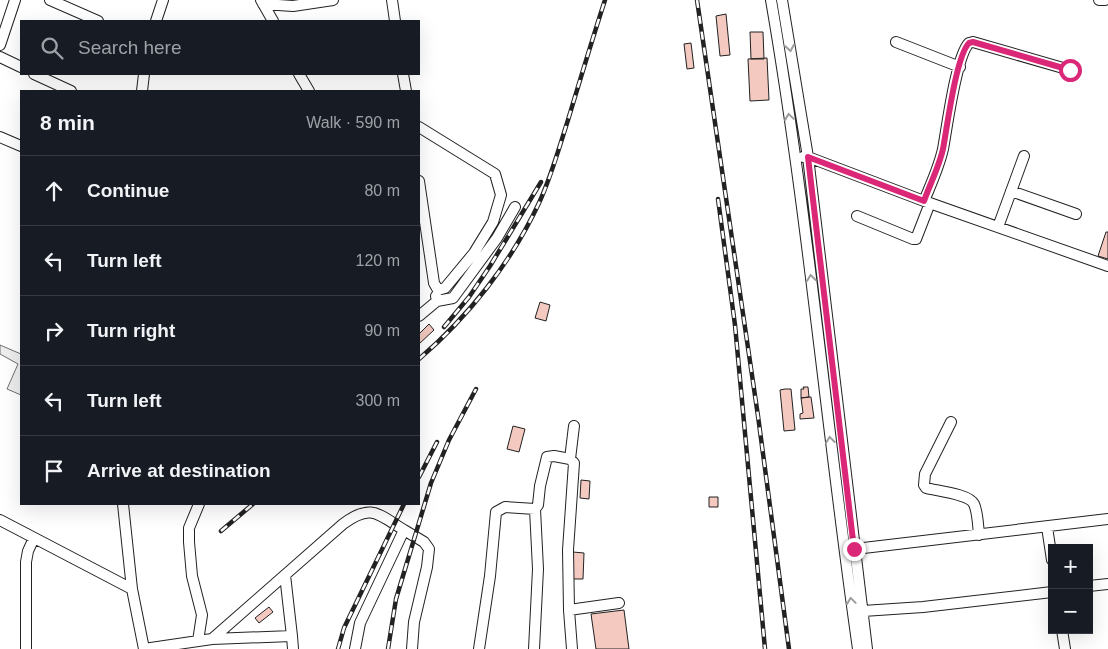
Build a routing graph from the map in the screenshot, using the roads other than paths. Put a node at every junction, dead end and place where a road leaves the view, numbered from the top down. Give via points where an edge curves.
1 (15, 0) edge
2 (50, 0) edge
3 (163, 0) edge
4 (333, 0) edge
5 (392, 0) edge
6 (771, 0) edge
7 (782, 0) edge
8 (1098, 0) edge
9 (1105, 0) edge
10 (262, 2) edge
11 (96, 20) edge
12 (156, 20) edge
13 (272, 20) edge
14 (395, 20) edge
15 (896, 42) dead end
16 (0, 45) edge
17 (0, 57) edge
18 (20, 67) edge
19 (960, 67) junction
20 (1070, 70) dead end
21 (36, 75) edge
22 (144, 75) edge
23 (300, 75) edge
24 (403, 75) edge
25 (69, 90) edge
26 (142, 90) edge
27 (308, 90) edge
28 (406, 90) edge
29 (420, 128) edge
30 (0, 137) edge
31 (20, 146) edge
32 (1024, 156) dead end
33 (795, 157) junction
34 (808, 157) junction
35 (420, 188) edge
36 (1011, 191) junction
37 (927, 202) junction
38 (515, 207) dead end
39 (1076, 214) dead end
40 (857, 216) dead end
41 (998, 227) junction
42 (1108, 266) edge
43 (438, 290) junction
44 (437, 301) junction
45 (420, 315) edge
46 (951, 422) dead end
47 (574, 426) dead end
48 (570, 459) junction
49 (124, 505) edge
50 (199, 505) edge
51 (535, 509) junction
52 (1108, 519) edge
53 (0, 520) edge
54 (1047, 527) junction
55 (404, 530) junction
56 (979, 535) junction
57 (34, 538) junction
58 (1050, 544) edge
59 (854, 549) junction
60 (285, 575) junction
61 (1108, 584) edge
62 (1093, 586) edge
63 (132, 589) junction
64 (1048, 592) edge
65 (619, 603) dead end
66 (569, 610) junction
67 (863, 611) junction
68 (1063, 634) edge
69 (292, 636) junction
70 (212, 638) junction
71 (198, 641) junction
72 (26, 649) edge
73 (144, 649) edge
74 (293, 649) edge
75 (355, 649) edge
76 (412, 649) edge
77 (479, 649) edge
78 (534, 649) edge
79 (572, 649) edge
80 (858, 649) edge
81 (867, 649) edge
82 (1065, 649) edge

1 - 16 street
2 - 11 street
3 - 12 street
4 - 10 street via 293,6
5 - 14 street
33 -> 6 street
7 -> 34 street
8 - 9 street
10 - 13 street
15 - 19 street
17 - 18 street
19 - 20 street via 965,47 973,42
19 - 37 street
21 - 25 street
22 - 26 street
23 - 27 street
24 - 28 street
29 - 43 street via 496,174 501,195 493,222 474,253 445,288
30 - 31 street
32 - 36 street
33 - 34 street
80 -> 33 street
34 - 37 street
34 - 59 street
35 - 43 street via 434,283
36 - 39 street
36 - 41 street
37 - 40 street via 916,239
37 - 41 street
38 - 44 street via 497,238 453,298
41 - 42 street
43 - 44 street
44 - 45 street
46 - 56 street via 925,474 924,486 971,500 975,506
47 - 48 street
48 - 51 street via 547,457
48 - 66 street via 574,463 568,550
49 - 63 street
50 - 71 street via 189,528 192,576 202,615
51 - 77 street via 505,507 496,512
51 - 78 street via 538,568
52 - 54 street
53 - 57 street
54 - 56 street
54 - 58 street
55 - 60 street via 386,518 362,512 343,524
55 - 75 street via 360,623
55 - 76 street via 424,542 429,549 414,622
56 - 59 street
57 - 63 street
57 - 72 street via 26,562
59 - 67 street
60 - 69 street
60 - 70 street
61 - 62 street
63 - 73 street
64 - 67 street
65 - 66 street
66 - 79 street
67 - 81 street
68 - 82 street
69 - 70 street
69 - 74 street
70 - 71 street
71 - 73 street

